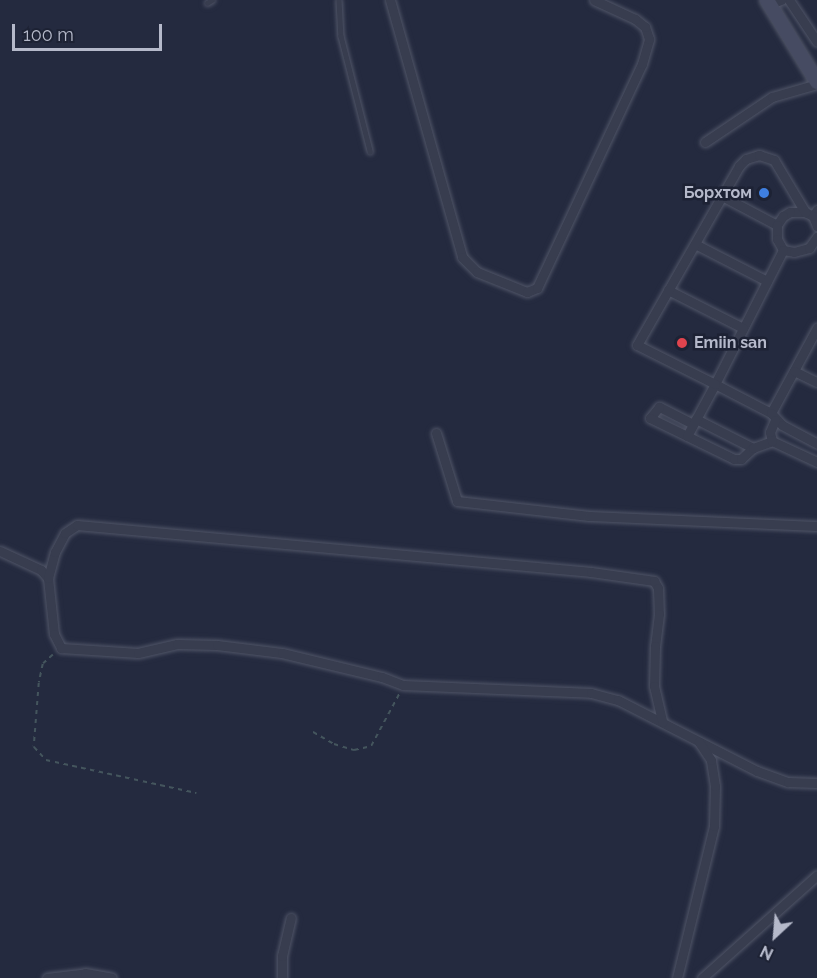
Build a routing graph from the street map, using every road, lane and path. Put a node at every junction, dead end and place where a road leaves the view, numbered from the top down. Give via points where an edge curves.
1 (339, 0) edge
2 (390, 0) edge
3 (594, 0) edge
4 (789, 0) edge
5 (773, 1) edge
6 (817, 42) edge
7 (817, 83) edge
8 (705, 142) dead end
9 (370, 151) dead end
10 (722, 196) junction
11 (812, 213) edge
12 (777, 225) junction
13 (817, 226) edge
14 (817, 237) edge
15 (695, 244) junction
16 (783, 250) junction
17 (767, 280) junction
18 (668, 290) junction
19 (743, 328) junction
20 (817, 328) edge
21 (794, 370) junction
22 (817, 382) edge
23 (715, 384) junction
24 (773, 416) junction
25 (694, 421) junction
26 (436, 432) dead end
27 (687, 436) junction
28 (772, 441) junction
29 (817, 444) edge
30 (753, 448) junction
31 (817, 462) edge
32 (817, 526) edge
33 (0, 552) edge
34 (48, 578) junction
35 (61, 648) junction
36 (403, 685) junction
37 (662, 722) junction
38 (313, 732) dead end
39 (695, 738) junction
40 (817, 783) edge
41 (196, 793) dead end
42 (817, 875) edge
43 (291, 918) dead end
44 (47, 978) edge
45 (112, 978) edge
46 (282, 978) edge
47 (677, 978) edge
48 (702, 978) edge

1 - 9 lane via 341,36
2 - 3 street via 462,257 477,272 527,292 537,288 642,64 649,39 645,27 635,19
4 - 6 street
5 - 7 main road
7 - 8 street via 772,97
10 - 11 street via 739,166 759,154 774,160
10 - 12 street
10 - 15 street
11 - 12 street via 790,212
11 - 13 street
12 - 16 street via 777,239
14 - 16 street via 802,251
15 - 17 street
15 - 18 street
16 - 17 street
17 - 19 street
18 - 19 street
18 - 23 street via 637,345
19 - 23 street
20 - 21 street
21 - 22 street
21 - 24 street
23 - 24 street
23 - 25 street
24 - 28 street
24 - 29 street
25 - 27 street
25 - 27 street via 659,407 651,413 650,418
25 - 30 street
26 - 32 street via 458,501 589,516
27 - 30 street via 734,459 741,459
28 - 30 street
28 - 31 street
33 - 34 street via 41,570
34 - 35 street via 54,634
34 - 37 street via 65,533 77,525 654,581 659,614 654,686
35 - 36 street via 138,653 177,644 217,645 282,653
35 - 41 path via 43,664 39,683 34,747 46,760
36 - 37 street via 591,693 618,700
36 - 38 path via 371,746 354,750
37 - 39 street
39 - 40 street via 757,771 788,782
39 - 47 street via 711,760 714,826
42 - 48 street
43 - 46 street via 282,956
44 - 45 street via 85,973

